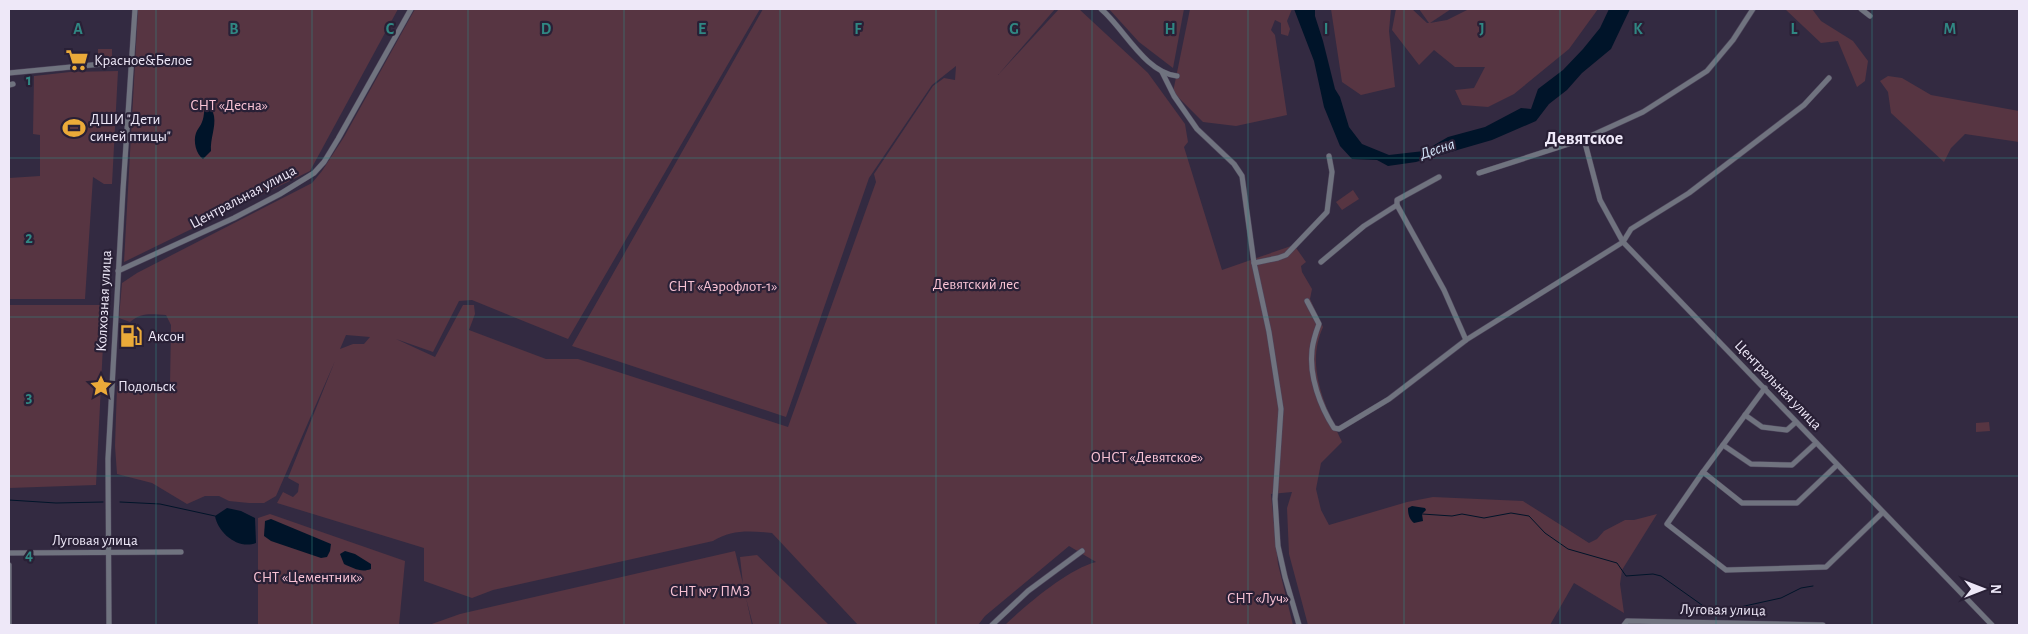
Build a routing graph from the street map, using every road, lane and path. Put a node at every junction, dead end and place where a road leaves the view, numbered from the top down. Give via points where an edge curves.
1 (136, 9) edge
2 (411, 9) edge
3 (1100, 9) edge
4 (1753, 9) edge
5 (1862, 9) edge
6 (1870, 16) dead end
7 (132, 64) junction
8 (1162, 72) junction
9 (9, 73) edge
10 (1176, 76) dead end
11 (1829, 78) dead end
12 (1584, 140) junction
13 (1329, 156) dead end
14 (1479, 173) dead end
15 (1439, 177) dead end
16 (1397, 205) junction
17 (1623, 242) junction
18 (1321, 262) dead end
19 (1254, 263) junction
20 (118, 271) junction
21 (1308, 301) dead end
22 (1466, 340) junction
23 (1765, 388) junction
24 (1746, 415) junction
25 (1796, 422) junction
26 (1816, 443) junction
27 (1723, 445) junction
28 (1837, 465) junction
29 (1702, 472) junction
30 (1882, 513) junction
31 (1082, 551) dead end
32 (181, 552) dead end
33 (9, 553) edge
34 (109, 553) junction
35 (9, 565) edge
36 (1661, 623) edge
37 (9, 625) edge
38 (109, 625) edge
39 (992, 625) edge
40 (1299, 625) edge
41 (1624, 625) edge
42 (1823, 625) edge
43 (1992, 625) edge

1 - 7 street, Колхозная улица
2 - 20 street, Центральная улица via 338,139 314,173 234,218
3 - 8 street via 1145,59
4 - 12 street via 1707,71 1643,112
5 - 6 street
7 - 9 street
7 - 20 street, Колхозная улица
8 - 10 street
8 - 19 street via 1197,129 1242,176
11 - 17 street via 1804,105 1688,193 1631,229
12 - 14 street
12 - 17 street, Центральная улица via 1600,200
13 - 19 street via 1332,172 1327,212 1286,255
15 - 16 street via 1397,200
16 - 18 street via 1364,226
16 - 22 street via 1444,290
17 - 22 street
17 - 23 street, Центральная улица
19 - 40 street via 1281,412 1275,498 1278,546
20 - 34 street, Колхозная улица via 108,459
21 - 22 street via 1319,324 1311,356 1315,387 1323,411 1334,428 1339,429 1389,399
23 - 24 street
23 - 25 street, Центральная улица
24 - 25 street via 1762,427 1787,430
24 - 27 street
25 - 26 street, Центральная улица
26 - 27 street via 1792,465 1751,464
26 - 28 street, Центральная улица
27 - 29 street
28 - 29 street via 1797,503 1742,503
28 - 30 street, Центральная улица
29 - 30 street via 1667,524 1726,570 1826,567
30 - 43 street, Центральная улица
31 - 39 street via 1028,591
32 - 34 street, Луговая улица
33 - 34 street, Луговая улица
34 - 38 street, Колхозная улица
35 - 37 street
36 - 41 street, Луговая улица via 1627,620
36 - 42 street, Луговая улица

